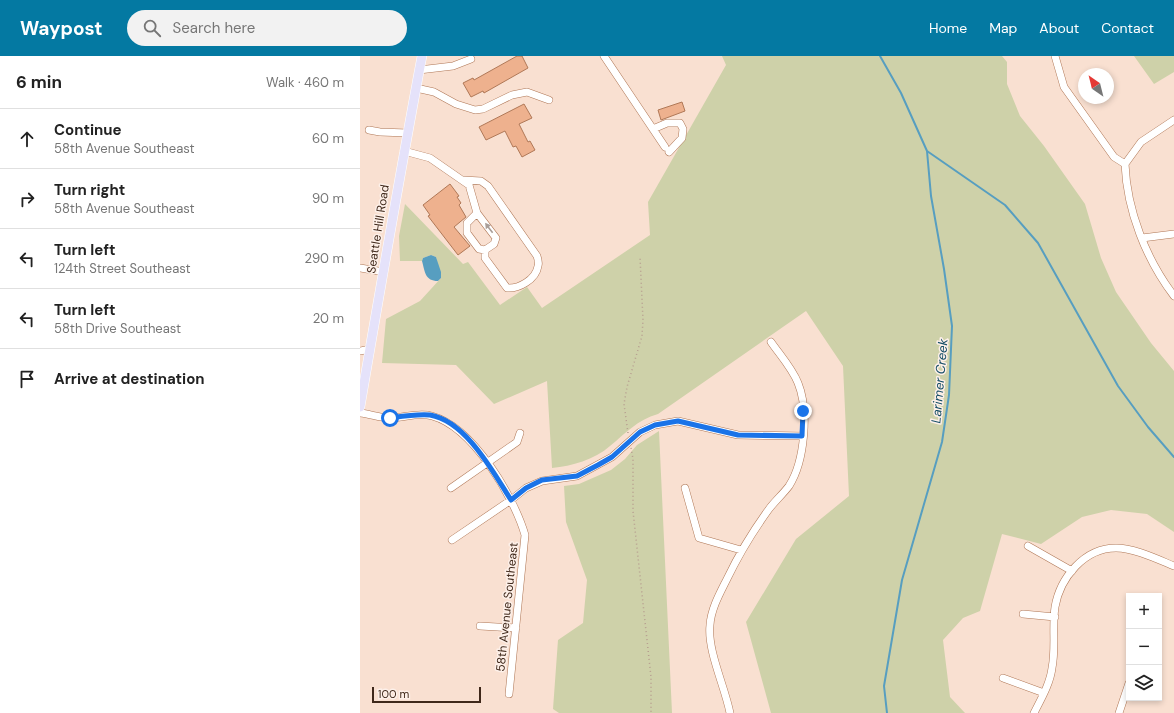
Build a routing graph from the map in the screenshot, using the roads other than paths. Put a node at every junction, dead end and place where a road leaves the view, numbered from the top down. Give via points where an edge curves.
1 (422, 56) edge
2 (604, 56) edge
3 (1055, 56) edge
4 (471, 59) dead end
5 (419, 70) junction
6 (416, 88) junction
7 (549, 100) dead end
8 (1174, 120) edge
9 (653, 129) junction
10 (369, 130) dead end
11 (407, 133) junction
12 (404, 151) junction
13 (1125, 164) junction
14 (463, 180) junction
15 (478, 213) junction
16 (1174, 234) edge
17 (1142, 238) junction
18 (485, 250) junction
19 (360, 268) edge
20 (384, 272) junction
21 (1174, 296) edge
22 (771, 342) dead end
23 (370, 349) junction
24 (360, 351) edge
25 (360, 406) edge
26 (360, 413) edge
27 (520, 433) dead end
28 (802, 436) junction
29 (488, 464) junction
30 (451, 488) dead end
31 (685, 488) dead end
32 (511, 500) junction
33 (452, 540) dead end
34 (1028, 546) dead end
35 (741, 550) junction
36 (1174, 566) edge
37 (1072, 572) junction
38 (1023, 614) dead end
39 (1055, 617) junction
40 (480, 626) dead end
41 (516, 628) junction
42 (1003, 678) dead end
43 (1044, 693) junction
44 (1126, 693) edge
45 (509, 694) dead end
46 (730, 713) edge
47 (1034, 713) edge
48 (1120, 713) edge

1 - 5 main road, Seattle Hill Road
2 - 9 street
3 - 13 street via 1064,87 1114,157
4 - 5 street via 453,66
5 - 6 main road, Seattle Hill Road
6 - 7 street via 434,92 474,110 527,92
6 - 11 main road, Seattle Hill Road
8 - 13 street via 1141,142
9 - 9 street via 667,149 682,138 683,129 680,123 667,123
10 - 11 street
11 - 12 main road, Seattle Hill Road
12 - 14 street via 430,158
12 - 20 main road, Seattle Hill Road
13 - 17 street via 1126,187
14 - 15 street via 469,185
14 - 18 street via 481,181 488,186 537,256 538,266 533,277 515,289 506,288 485,258
18 -> 15 street via 494,244 496,238
15 - 18 street via 467,223 467,233 479,250
16 - 17 street
17 - 21 street via 1158,275
19 - 20 street
20 - 23 main road, Seattle Hill Road
22 - 28 street via 798,383 803,411
23 - 24 street
23 - 25 main road, Seattle Hill Road
26 - 29 street, 58th Avenue Southeast via 390,418 411,414 432,416 450,423 469,439
27 - 29 street via 517,442
28 - 32 street via 738,435 678,421 655,425 640,432 612,457 577,476 542,480
28 - 35 street via 799,466 789,486
29 - 30 street
29 - 32 street, 58th Avenue Southeast
31 - 35 street via 699,538
32 - 33 street
32 - 41 street, 58th Avenue Southeast via 525,535
34 - 37 street
35 - 46 street via 716,600 710,624 710,641
36 - 37 street via 1144,554 1116,548 1094,553 1077,564
37 - 39 street via 1063,583 1055,607
38 - 39 street
39 - 43 street via 1052,670
40 - 41 street
41 - 45 street, 58th Avenue Southeast
42 - 43 street
43 - 47 street
44 - 48 street

